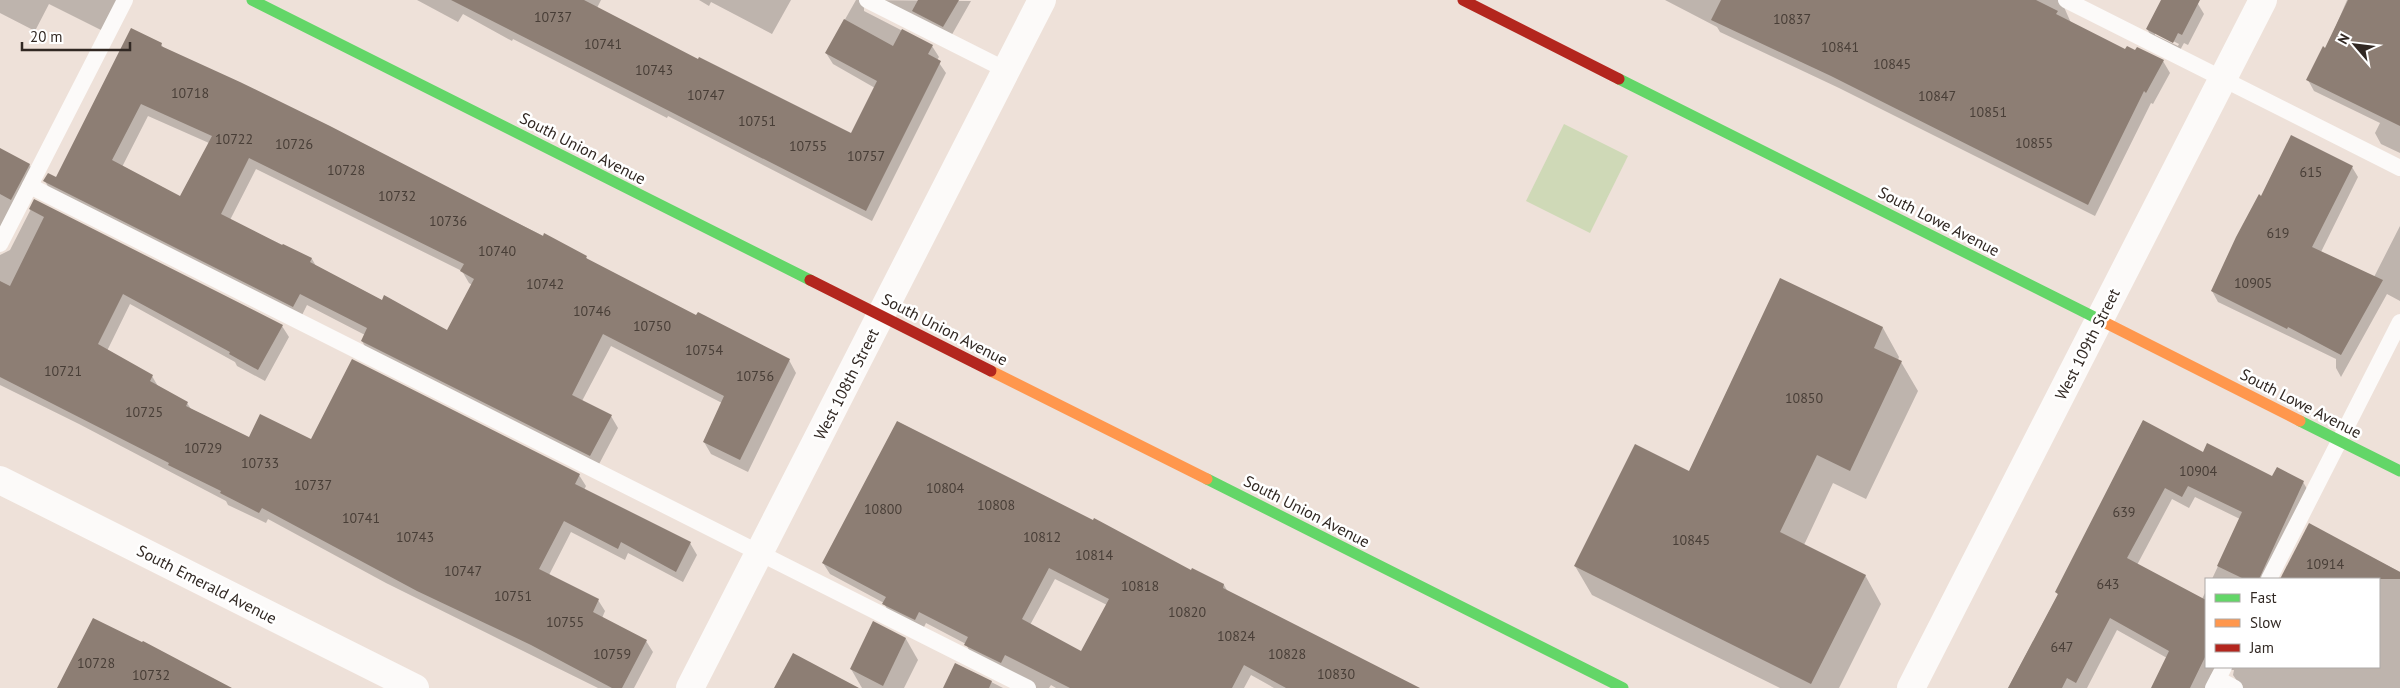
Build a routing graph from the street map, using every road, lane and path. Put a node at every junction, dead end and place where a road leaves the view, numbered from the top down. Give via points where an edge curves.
1 (125, 0) edge
2 (252, 0) edge
3 (867, 0) edge
4 (1042, 0) edge
5 (1463, 0) edge
6 (2066, 0) edge
7 (2263, 0) edge
8 (1006, 70) junction
9 (2223, 79) junction
10 (2400, 168) edge
11 (30, 186) junction
12 (0, 244) edge
13 (881, 316) junction
14 (2100, 320) junction
15 (2400, 322) edge
16 (2340, 441) junction
17 (2400, 471) edge
18 (0, 480) edge
19 (760, 552) junction
20 (2270, 578) edge
21 (2218, 678) edge
22 (415, 688) edge
23 (690, 688) edge
24 (1028, 688) edge
25 (1624, 688) edge
26 (1911, 688) edge
27 (2235, 688) edge

1 - 11 lane
2 - 13 street, South Union Avenue
3 - 8 lane
4 - 8 street, West 108th Street
5 - 14 street, South Lowe Avenue
6 - 9 lane
7 - 9 street, West 109th Street
8 - 13 street, West 108th Street
9 - 10 lane
9 - 14 street, West 109th Street
11 - 12 lane
11 - 19 lane
13 - 19 street, West 108th Street
13 - 25 street, South Union Avenue
14 - 16 street, South Lowe Avenue
14 - 26 street, West 109th Street
15 - 16 lane
16 - 17 street, South Lowe Avenue
16 - 20 lane
18 - 22 street, South Emerald Avenue
19 - 23 street, West 108th Street
19 - 24 lane
21 - 27 lane

